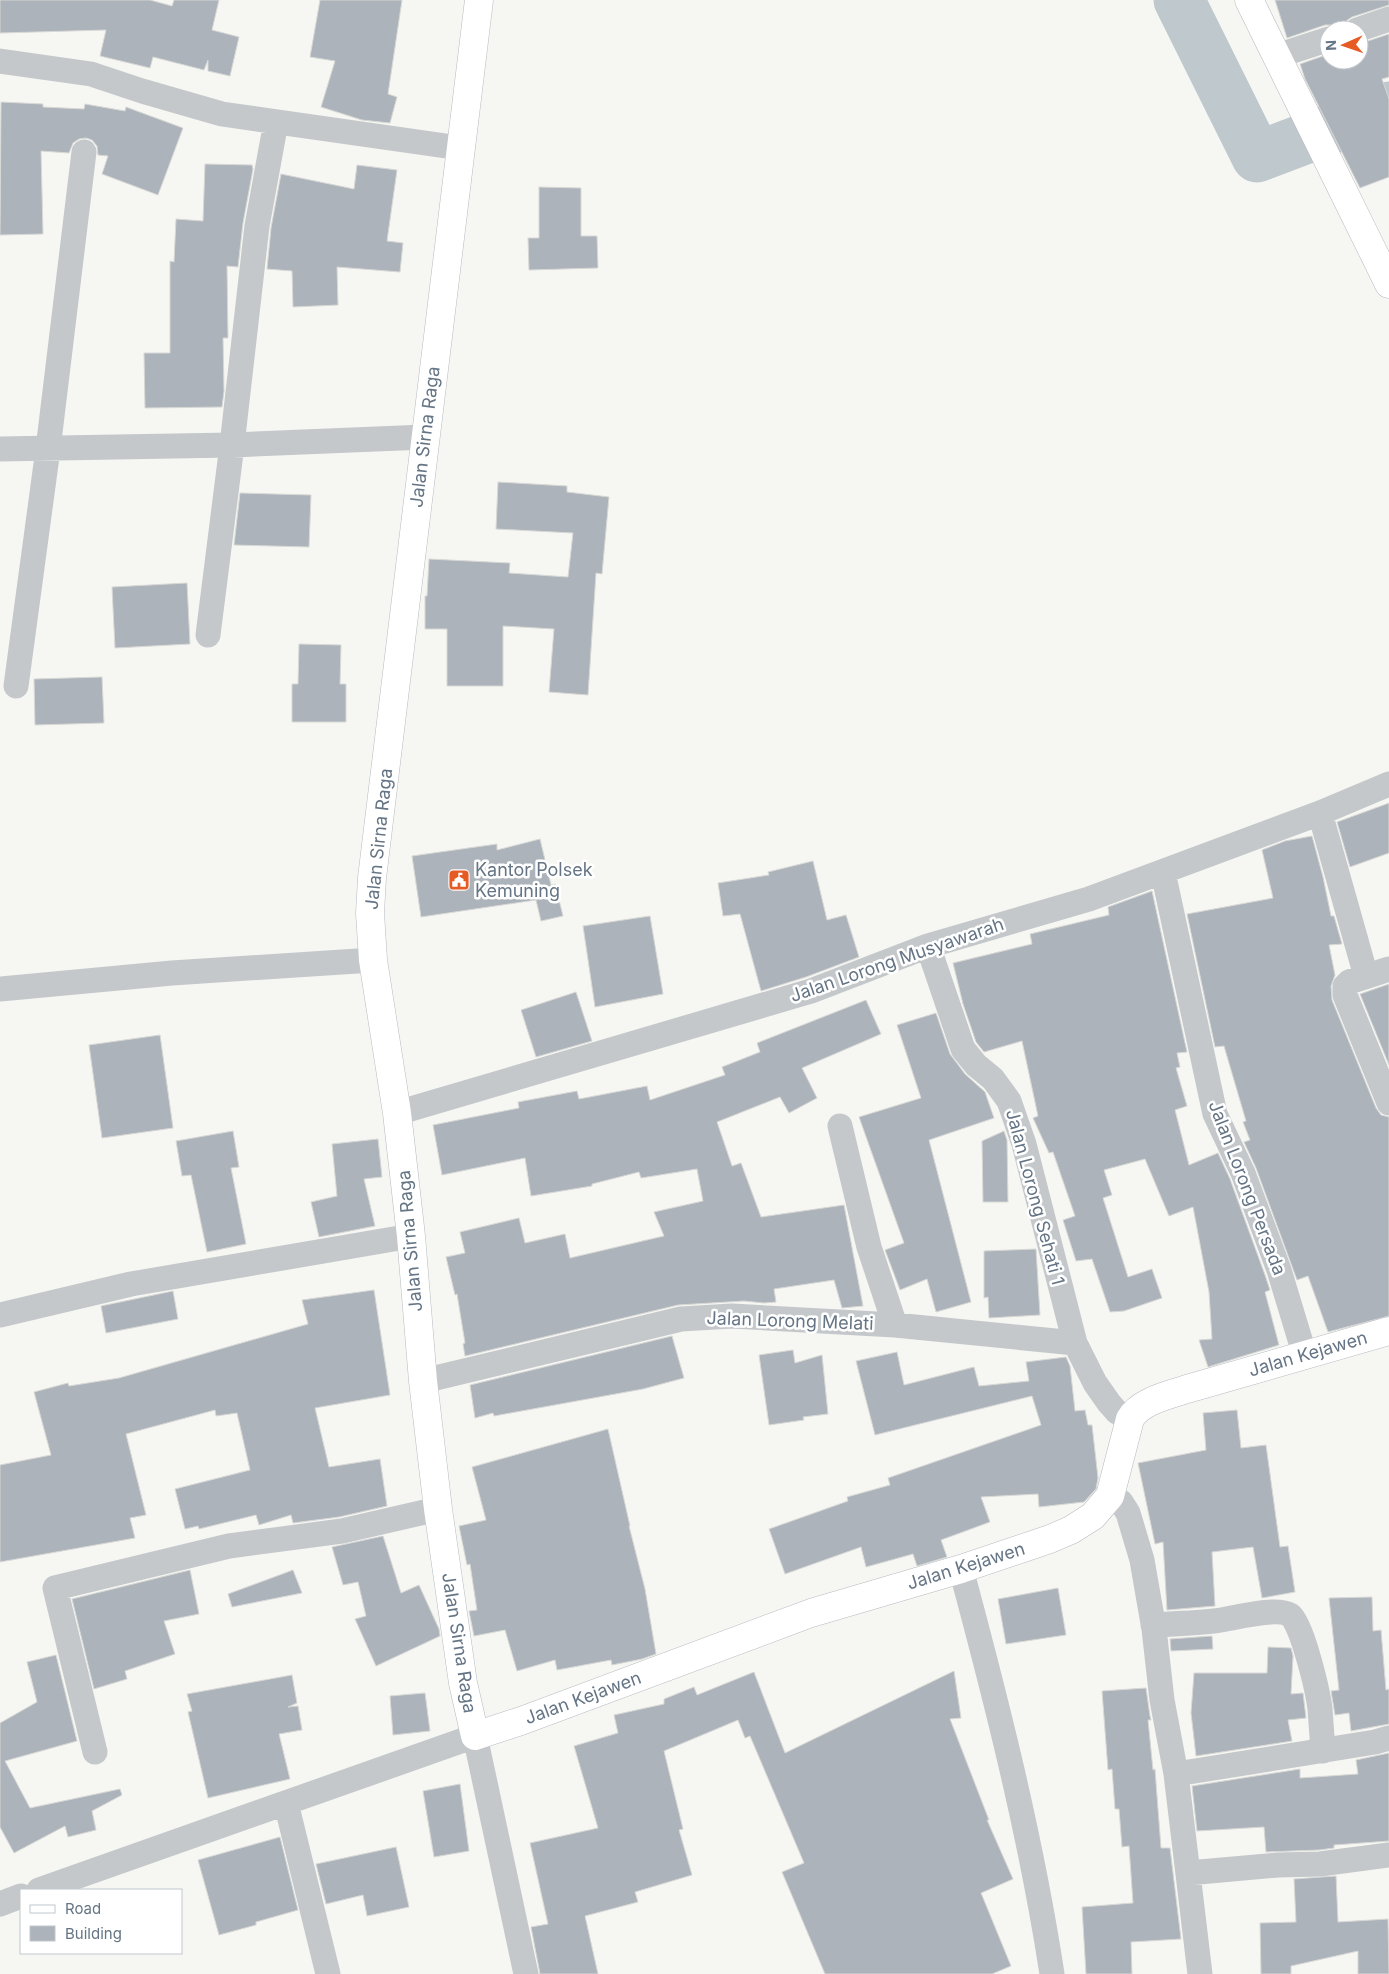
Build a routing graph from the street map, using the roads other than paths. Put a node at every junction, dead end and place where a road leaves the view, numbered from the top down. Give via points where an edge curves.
1 (479, 0) edge
2 (1249, 0) edge
3 (1389, 20) edge
4 (1369, 26) edge
5 (1319, 42) edge
6 (1277, 56) junction
7 (0, 61) edge
8 (276, 122) junction
9 (460, 148) junction
10 (84, 152) dead end
11 (1389, 284) edge
12 (426, 437) junction
13 (232, 445) junction
14 (48, 449) junction
15 (0, 450) edge
16 (208, 635) dead end
17 (16, 686) dead end
18 (1389, 784) edge
19 (1320, 812) junction
20 (1163, 872) junction
21 (928, 946) junction
22 (373, 960) junction
23 (1378, 973) edge
24 (0, 988) edge
25 (1389, 1103) edge
26 (397, 1113) junction
27 (840, 1126) dead end
28 (411, 1236) junction
29 (0, 1314) edge
30 (895, 1325) junction
31 (1389, 1331) edge
32 (1074, 1343) junction
33 (1305, 1356) junction
34 (423, 1381) junction
35 (1130, 1419) junction
36 (1110, 1496) junction
37 (438, 1509) junction
38 (961, 1569) junction
39 (1153, 1625) junction
40 (475, 1736) junction
41 (1389, 1738) edge
42 (1323, 1750) junction
43 (95, 1752) dead end
44 (1176, 1774) junction
45 (286, 1803) junction
46 (1389, 1855) edge
47 (1188, 1873) junction
48 (42, 1889) edge
49 (20, 1896) edge
50 (0, 1904) edge
51 (328, 1974) edge
52 (526, 1974) edge
53 (1052, 1974) edge
54 (1200, 1974) edge

1 - 9 street, Jalan Sirna Raga
2 - 6 street
3 - 4 street
5 - 6 street
6 - 11 street
7 - 8 street via 91,74 222,114
8 - 9 street
8 - 13 street via 257,226
9 - 12 street, Jalan Sirna Raga
10 - 14 street
12 - 13 street
12 - 22 street, Jalan Sirna Raga via 372,878
13 - 14 street
13 - 16 street
14 - 15 street
14 - 17 street
18 - 19 street, Jalan Lorong Musyawarah
19 - 20 street, Jalan Lorong Musyawarah
19 - 23 street
20 - 21 street, Jalan Lorong Musyawarah via 1089,899
20 - 33 street, Jalan Lorong Persada via 1214,1114 1243,1173 1279,1270
21 - 26 street, Jalan Lorong Musyawarah via 811,991
21 - 32 street, Jalan Lorong Sehati 1 via 963,1049 1004,1092 1011,1108 1024,1144
22 - 24 street
22 - 26 street, Jalan Sirna Raga
23 - 25 street via 1345,986
26 - 28 street, Jalan Sirna Raga
27 - 30 street via 869,1247
28 - 29 street via 131,1284
28 - 34 street, Jalan Sirna Raga
30 - 32 street, Jalan Lorong Melati
30 - 34 street, Jalan Lorong Melati via 732,1316 681,1319
31 - 33 street, Jalan Kejawen
32 - 35 street, Jalan Lorong Sehati 1 via 1109,1403
33 - 35 street, Jalan Kejawen via 1161,1398 1138,1409
34 - 37 street, Jalan Sirna Raga
35 - 36 street, Jalan Kejawen
36 - 38 street, Jalan Kejawen via 1093,1516 1070,1530
36 - 39 street via 1121,1502 1135,1533
37 - 40 street, Jalan Sirna Raga via 463,1683
37 - 43 street via 342,1531 229,1546 55,1588
38 - 40 street, Jalan Kejawen via 811,1613
38 - 53 street via 1020,1801
39 - 42 street via 1280,1612 1289,1615 1299,1628 1315,1684
39 - 44 street via 1162,1700
40 - 45 street
40 - 52 street
41 - 42 street
42 - 44 street
44 - 47 street
45 - 48 street
45 - 51 street
46 - 47 street via 1320,1864
47 - 54 street
49 - 50 street

